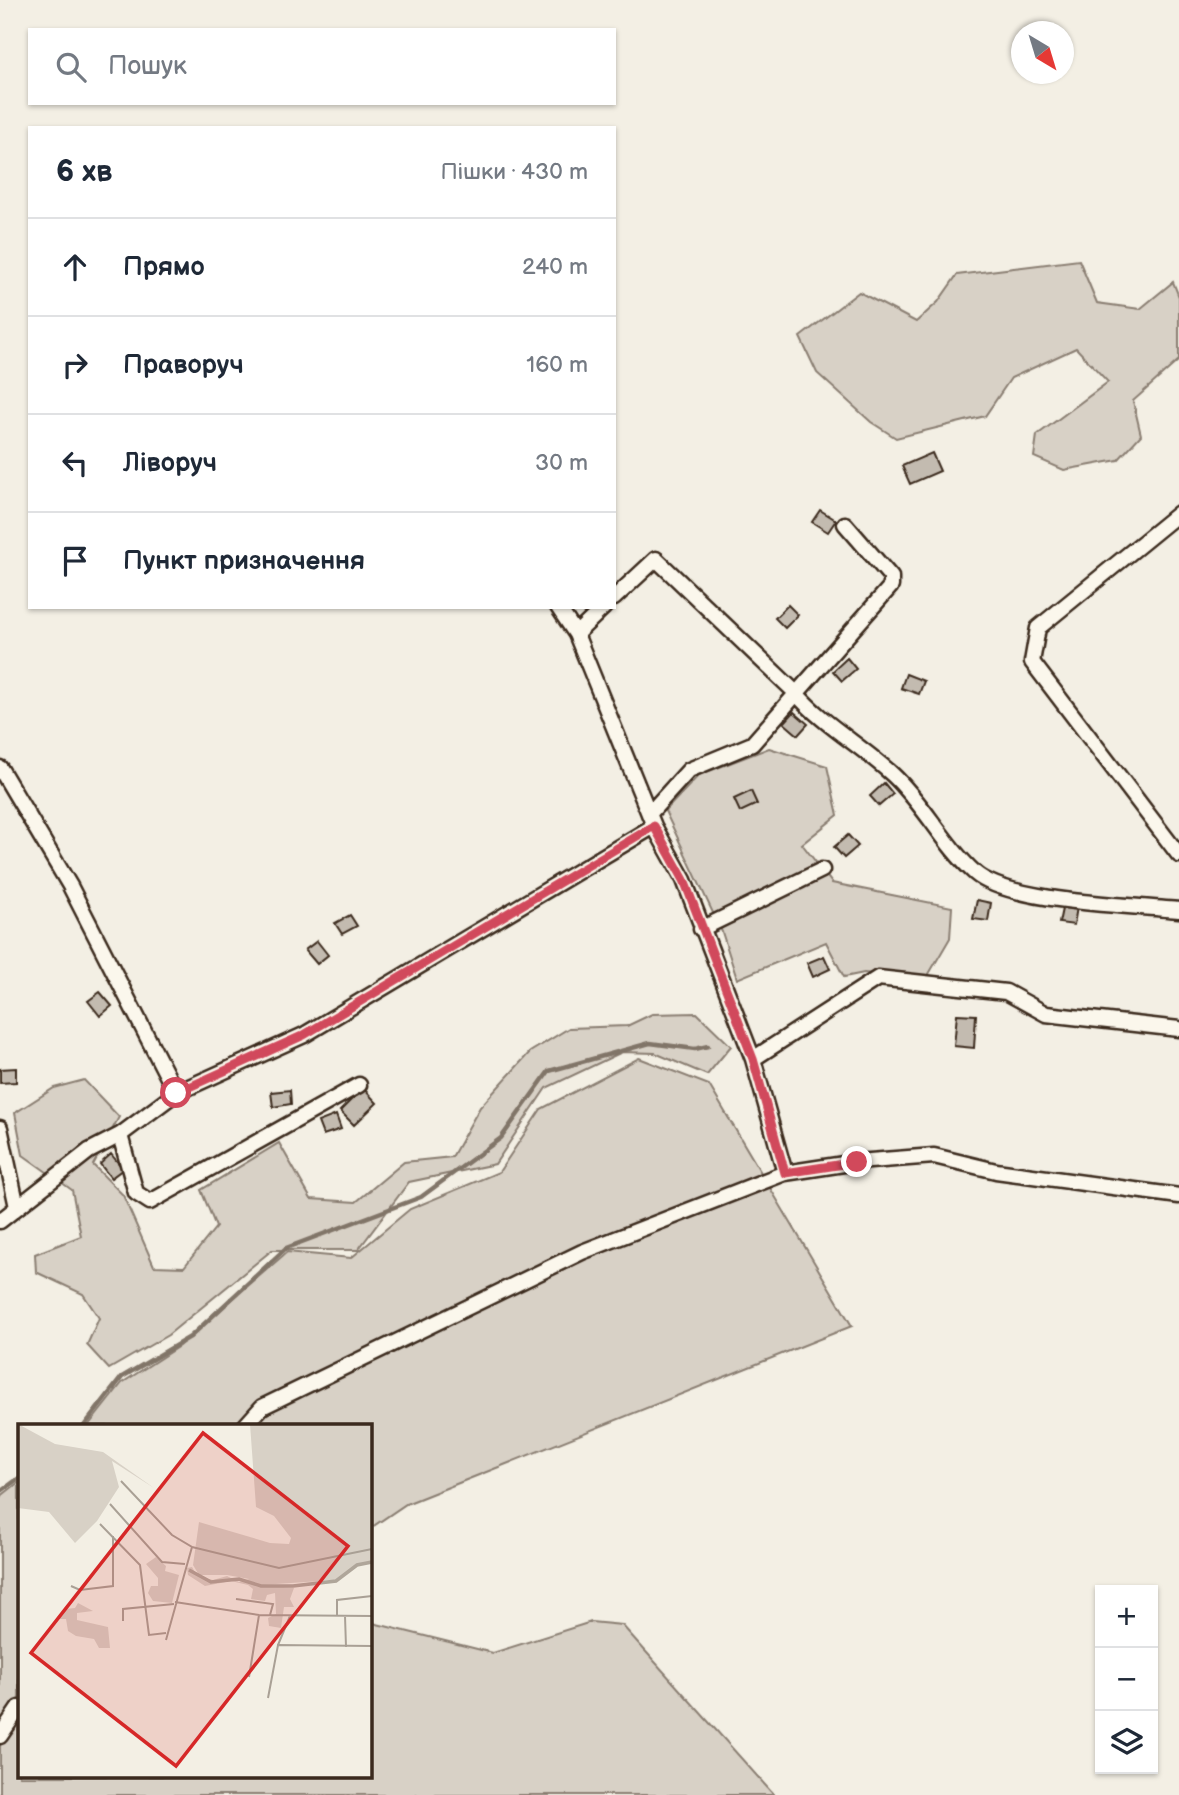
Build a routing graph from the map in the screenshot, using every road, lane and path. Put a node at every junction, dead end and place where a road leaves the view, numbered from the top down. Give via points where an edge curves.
1 (1179, 513) edge
2 (845, 524) dead end
3 (616, 596) edge
4 (559, 609) edge
5 (602, 609) edge
6 (576, 634) junction
7 (795, 692) junction
8 (0, 768) edge
9 (652, 820) junction
10 (1179, 855) edge
11 (822, 870) dead end
12 (1179, 910) edge
13 (701, 929) junction
14 (1179, 1029) edge
15 (753, 1059) junction
16 (359, 1085) dead end
17 (176, 1093) junction
18 (0, 1128) edge
19 (120, 1136) junction
20 (785, 1173) junction
21 (1179, 1196) edge
22 (17, 1207) junction
23 (0, 1221) edge
24 (247, 1424) edge
25 (18, 1709) edge
26 (0, 1736) edge

1 - 10 street via 1038,628 1032,662
2 - 7 street via 891,577 891,586
3 - 7 street via 656,559
4 - 6 street
5 - 6 street
6 - 9 street
7 - 9 street via 752,744 689,770
7 - 12 street via 813,713 894,775 977,875 1024,894
8 - 17 street via 70,886
9 - 13 street via 684,880
9 - 17 street via 304,1035
11 - 13 street
13 - 15 street
14 - 15 street via 1046,1014 1006,992 878,978
15 - 20 street
16 - 19 street via 150,1202 136,1194
17 - 19 street
18 - 22 street
19 - 22 street via 89,1151
20 - 21 street via 934,1156 996,1171
20 - 24 street via 582,1252 262,1407
22 - 23 street
25 - 26 street

